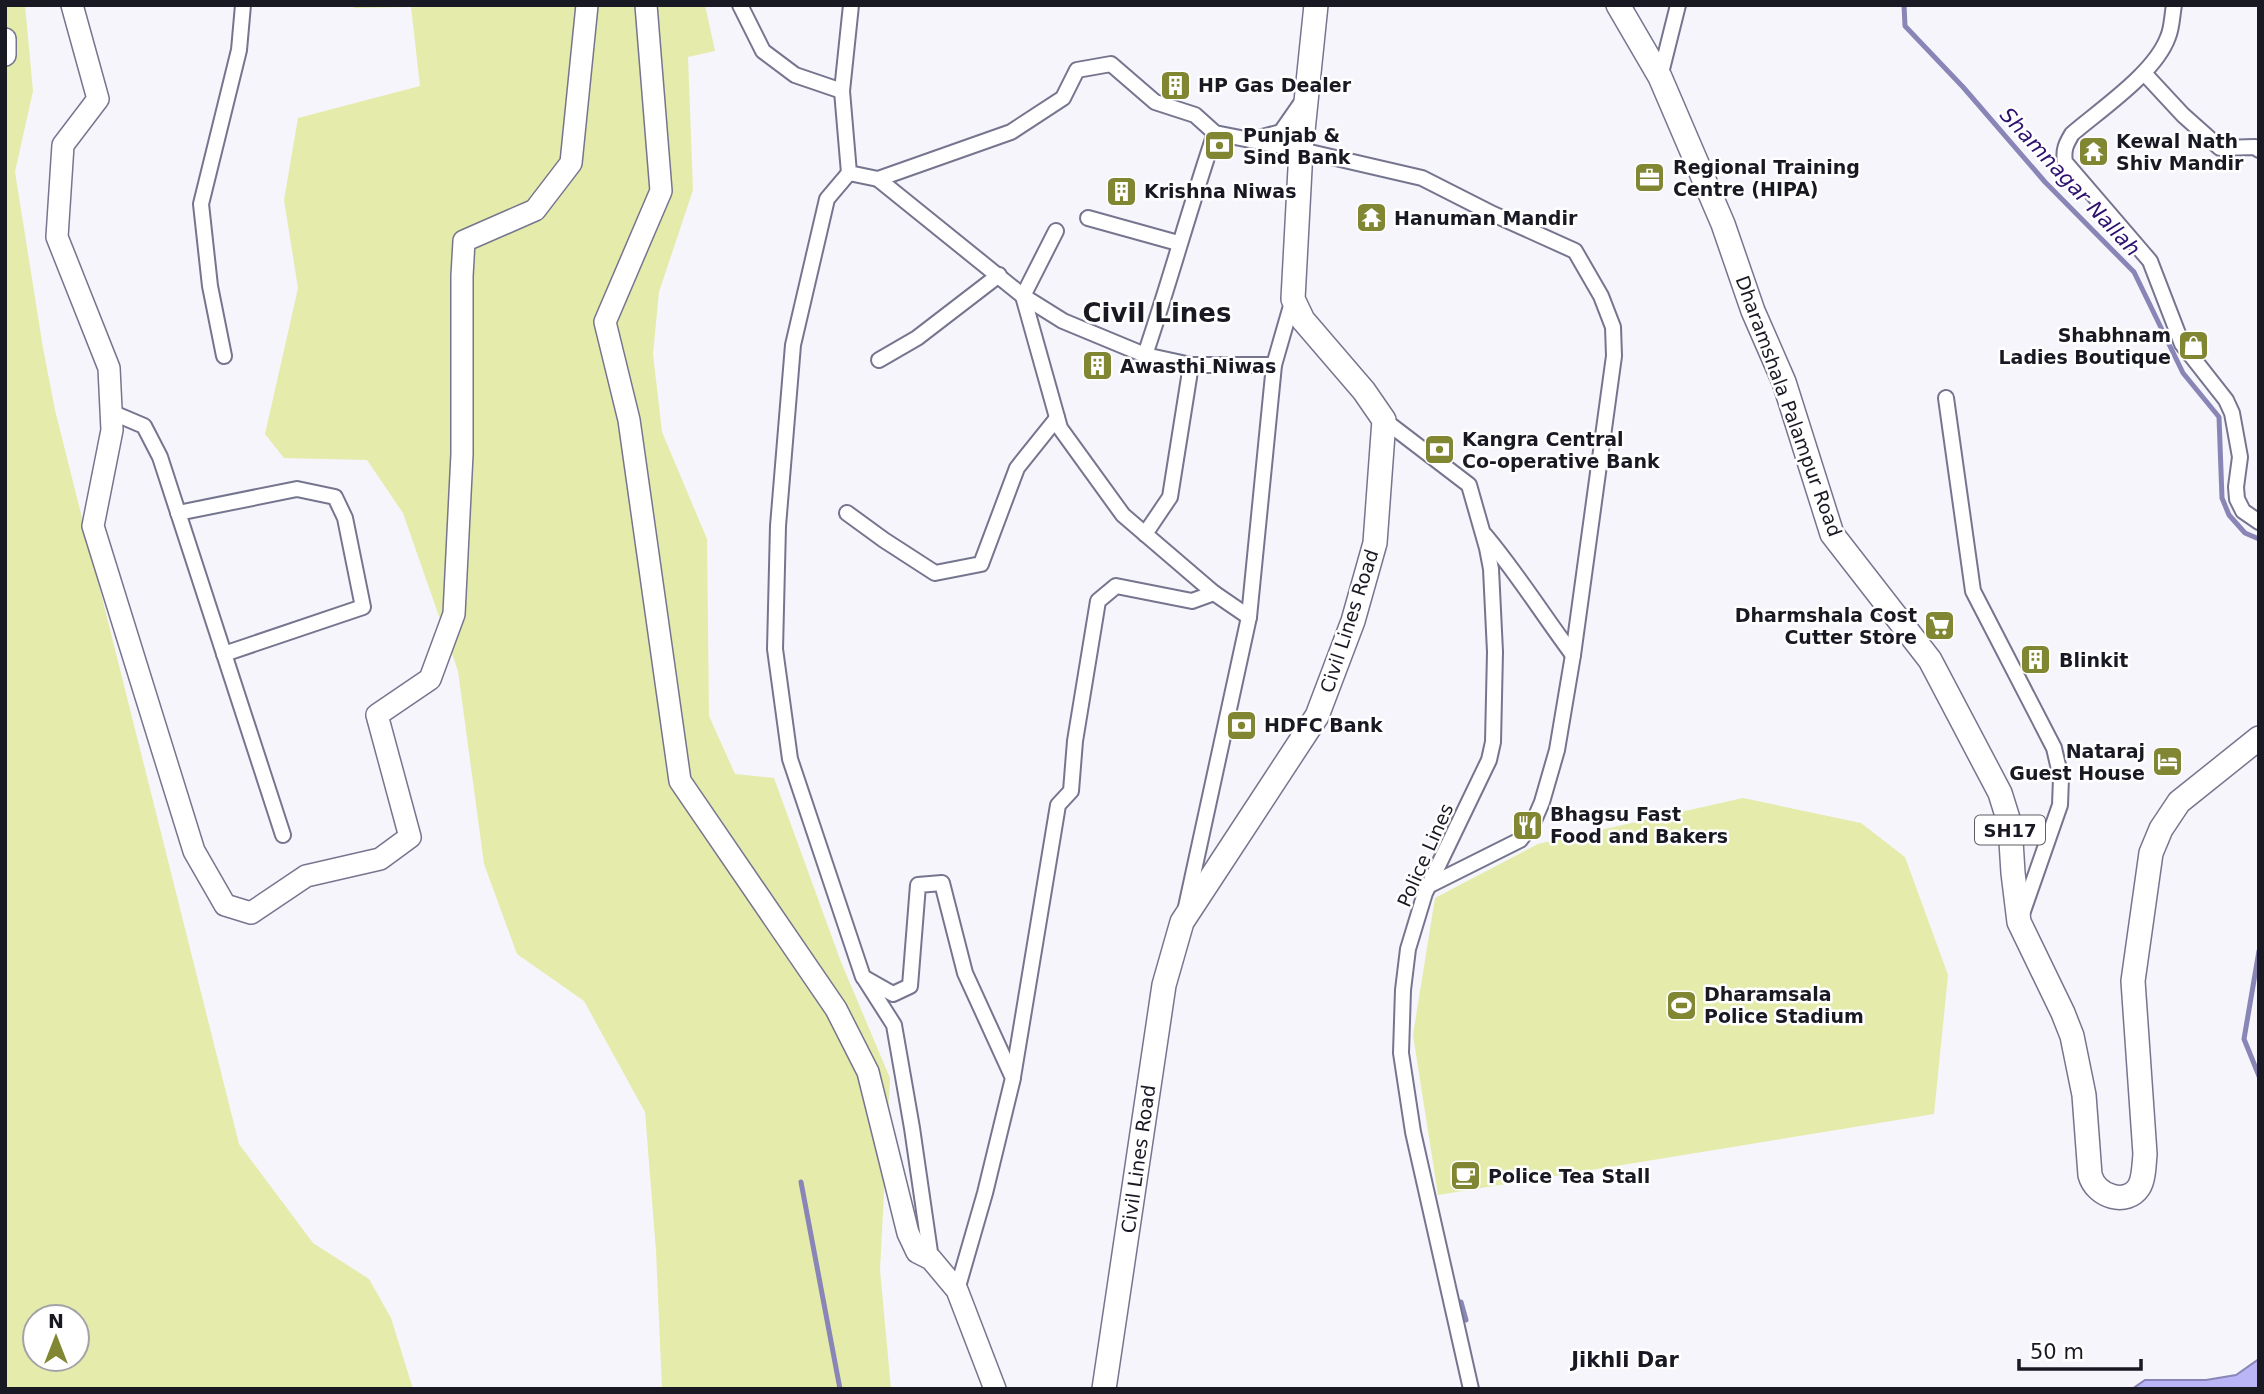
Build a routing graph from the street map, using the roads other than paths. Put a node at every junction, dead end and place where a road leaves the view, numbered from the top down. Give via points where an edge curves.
1 (72, 5) edge
2 (243, 5) edge
3 (587, 5) edge
4 (646, 5) edge
5 (740, 5) edge
6 (851, 5) edge
7 (1316, 5) edge
8 (1618, 5) edge
9 (1678, 5) edge
10 (2174, 5) edge
11 (5, 39) edge
12 (5, 55) edge
13 (2144, 73) junction
14 (1660, 76) junction
15 (842, 91) junction
16 (1307, 95) junction
17 (1214, 133) junction
18 (1251, 140) junction
19 (1301, 149) junction
20 (2259, 150) edge
21 (849, 173) junction
22 (878, 179) junction
23 (1088, 218) dead end
24 (1056, 232) dead end
25 (1178, 243) junction
26 (999, 275) junction
27 (1023, 296) junction
28 (1293, 299) junction
29 (1145, 355) junction
30 (224, 356) dead end
31 (879, 360) dead end
32 (1191, 365) junction
33 (1274, 365) junction
34 (1946, 398) dead end
35 (111, 412) junction
36 (1058, 418) junction
37 (1384, 420) junction
38 (178, 513) junction
39 (847, 513) dead end
40 (2259, 522) edge
41 (1480, 528) junction
42 (1145, 534) junction
43 (1214, 593) junction
44 (1249, 617) junction
45 (224, 654) junction
46 (1573, 655) junction
47 (2259, 738) edge
48 (283, 835) dead end
49 (1430, 885) junction
50 (1182, 922) junction
51 (2019, 922) junction
52 (863, 977) junction
53 (1013, 1078) junction
54 (931, 1259) junction
55 (957, 1290) junction
56 (995, 1389) edge
57 (1104, 1389) edge
58 (1471, 1389) edge

1 - 35 street via 98,99 63,145 57,237 109,368
2 - 30 street via 239,50 201,204
3 - 35 street via 571,163 534,210 464,242 462,454 454,614 430,679 377,715 410,837 380,859 306,876 251,913 225,905 194,851 93,526 112,430
4 - 54 street via 662,191 605,322 629,420 680,781 836,1009 869,1072 908,1233 917,1252
5 - 15 street via 763,51 795,75
6 - 15 street
7 - 16 main road
8 - 14 main road, Dharamshala Palampur Road / SH17
9 - 14 street
10 - 13 street via 2168,37
11 - 12 street
13 - 20 street via 2220,148 2255,146
13 - 40 street via 2072,134 2065,162 2150,261 2182,344 2226,400 2240,457 2238,499 2243,511
14 - 51 main road, Dharamshala Palampur Road / SH17 via 1784,382 1832,534 1930,660 2000,793 2010,825
15 - 21 street
16 - 18 street via 1281,132
16 - 19 main road
17 - 18 street
17 - 22 street via 1195,116 1156,102 1111,64 1077,70 1063,98 1012,132
17 - 25 street
18 - 19 street
19 - 28 main road
19 - 46 street via 1422,178 1575,251 1601,296 1613,327 1614,356
21 - 22 street
21 - 52 street via 827,199 793,345 778,526 775,649 790,759
22 - 26 street
23 - 25 street
24 - 27 street
25 - 29 street
26 - 27 street
26 - 31 street via 917,338
27 - 29 street via 1063,321
27 - 36 street
28 - 33 street
28 - 37 main road via 1303,320
29 - 32 street
32 - 33 street
32 - 42 street via 1170,497
33 - 44 street
34 - 51 street via 1973,591 2054,748 2061,778 2060,805
35 - 38 street via 144,426 160,457
36 - 39 street via 1017,468 981,564 935,573
36 - 42 street via 1060,428 1123,515
37 - 41 street, Police Lines via 1469,485
37 - 50 main road, Civil Lines Road via 1375,543 1353,621 1317,716
38 - 45 street
38 - 45 street via 298,489 335,497 345,518 363,607
41 - 46 street
41 - 49 street, Police Lines via 1491,569 1493,742 1489,760
42 - 43 street
43 - 44 street
43 - 53 street via 1192,601 1116,586 1097,601 1074,741 1071,791 1058,806
44 - 50 street
45 - 48 street
46 - 49 street via 1558,750 1533,823 1520,840
47 - 51 main road, Dharamshala Palampur Road / SH17 via 2179,802 2151,853 2133,981 2145,1154 2140,1186 2128,1195 2106,1195 2092,1183 2084,1095 2069,1026
49 - 58 street, Police Lines via 1408,948 1401,1053 1413,1132
50 - 57 main road, Civil Lines Road via 1164,985
52 - 53 street via 893,994 910,986 918,885 942,883 965,973
52 - 54 street via 894,1025
53 - 55 street
54 - 55 street
55 - 56 street

